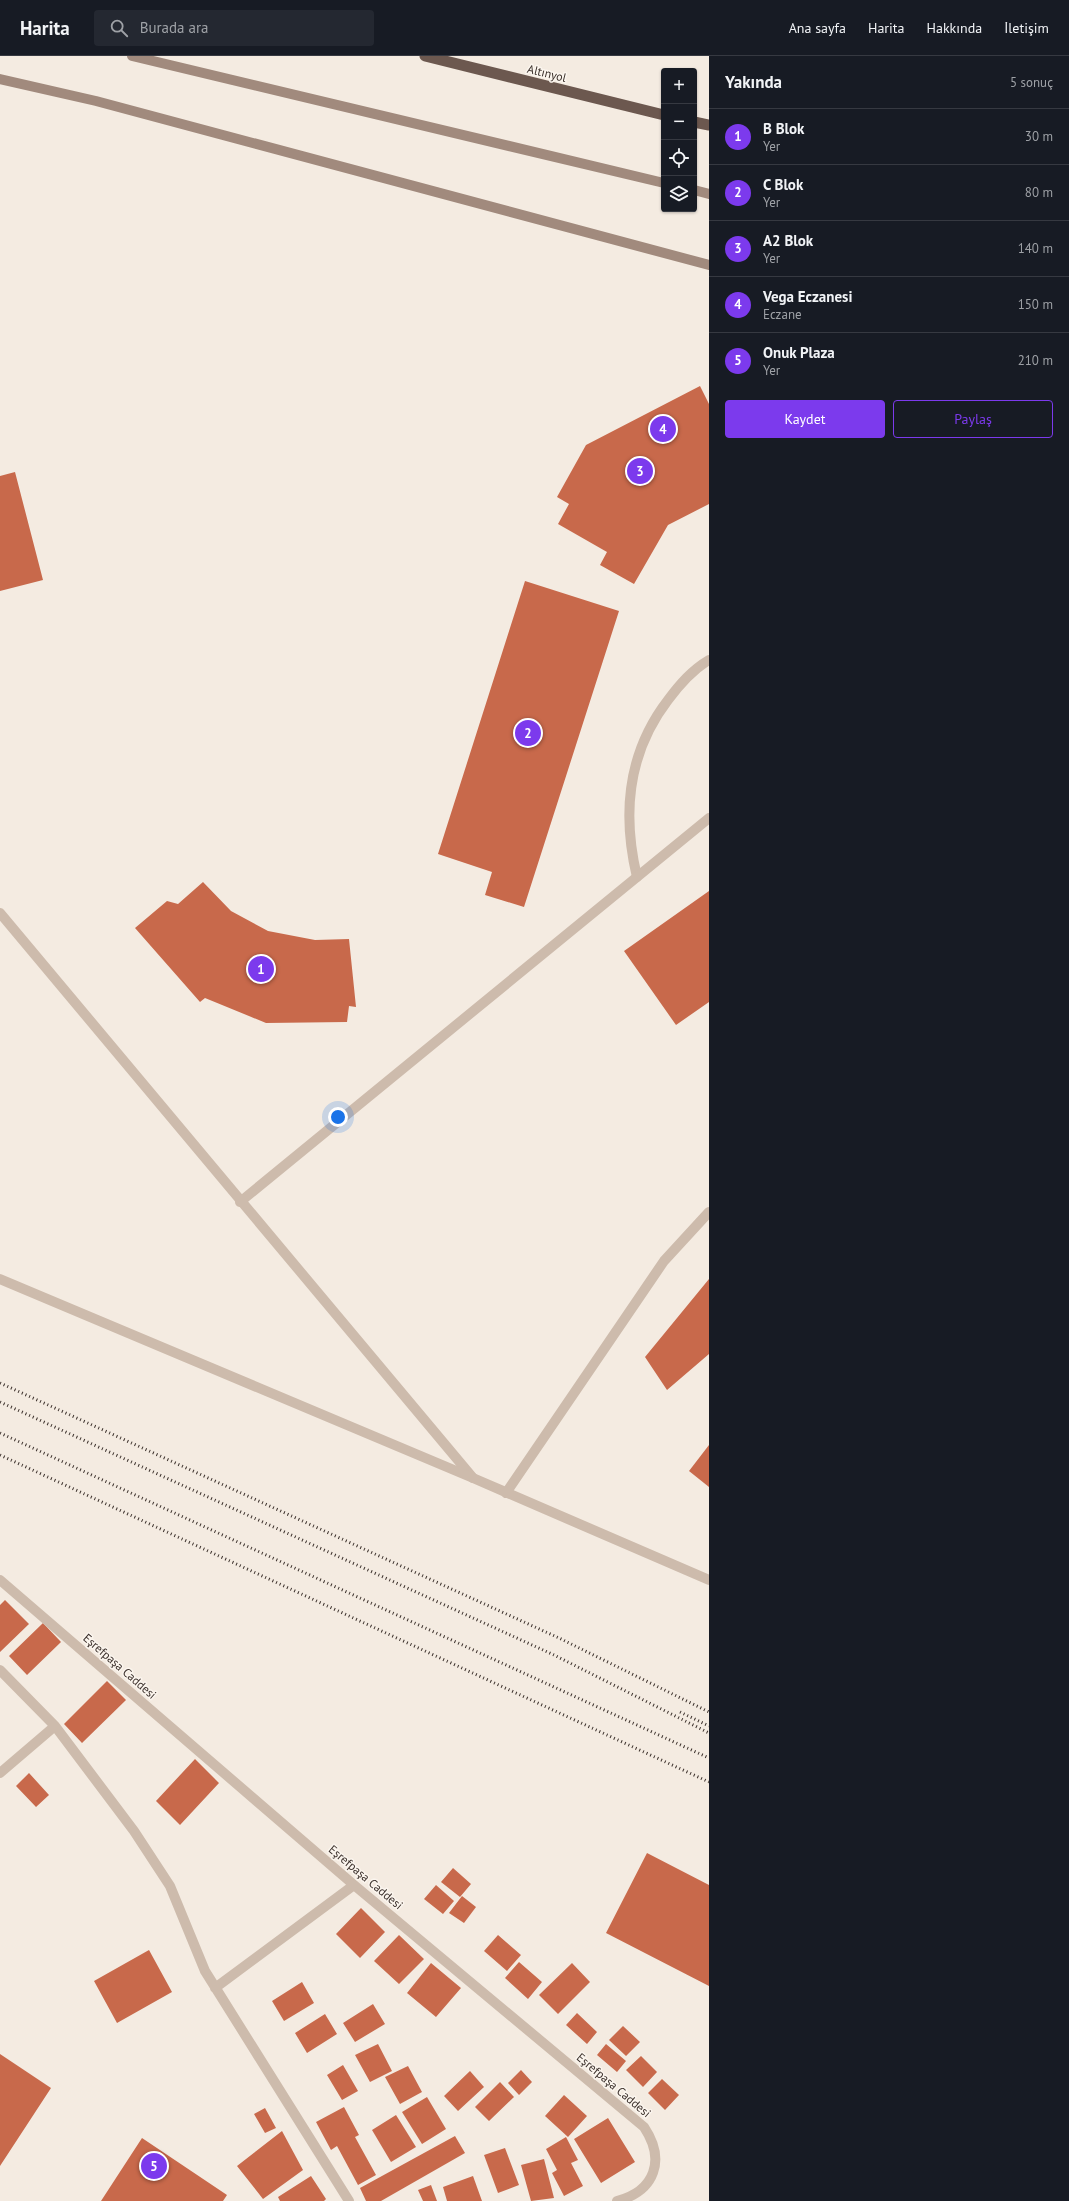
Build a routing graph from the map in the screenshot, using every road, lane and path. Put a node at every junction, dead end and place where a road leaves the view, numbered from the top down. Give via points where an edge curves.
1 (132, 56) edge
2 (425, 56) edge
3 (0, 79) edge
4 (661, 114) edge
5 (697, 123) edge
6 (709, 125) edge
7 (661, 182) edge
8 (697, 191) edge
9 (709, 194) edge
10 (709, 265) edge
11 (709, 660) edge
12 (709, 818) edge
13 (637, 877) junction
14 (0, 913) edge
15 (240, 1202) junction
16 (709, 1212) edge
17 (0, 1278) edge
18 (472, 1478) junction
19 (506, 1493) junction
20 (0, 1580) edge
21 (709, 1580) edge
22 (0, 1670) edge
23 (55, 1726) junction
24 (0, 1773) edge
25 (354, 1886) junction
26 (215, 1988) junction
27 (349, 2201) edge
28 (617, 2201) edge

1 - 7 main road
2 - 4 highway, Altınyol
3 - 10 main road via 104,103
5 - 6 highway
8 - 9 main road
11 - 13 street via 689,674 663,706 652,723 635,764 630,788 629,827
12 - 13 street
13 - 15 street
14 - 15 street
15 - 18 street
16 - 19 street via 664,1261
17 - 18 street
18 - 19 street
19 - 21 street
20 - 25 street, Eşrefpaşa Caddesi
22 - 23 street
23 - 24 street
23 - 26 street via 134,1831 170,1886 205,1971
25 - 26 street
25 - 28 street, Eşrefpaşa Caddesi via 644,2127 650,2136 655,2154 651,2178 637,2194
26 - 27 street

